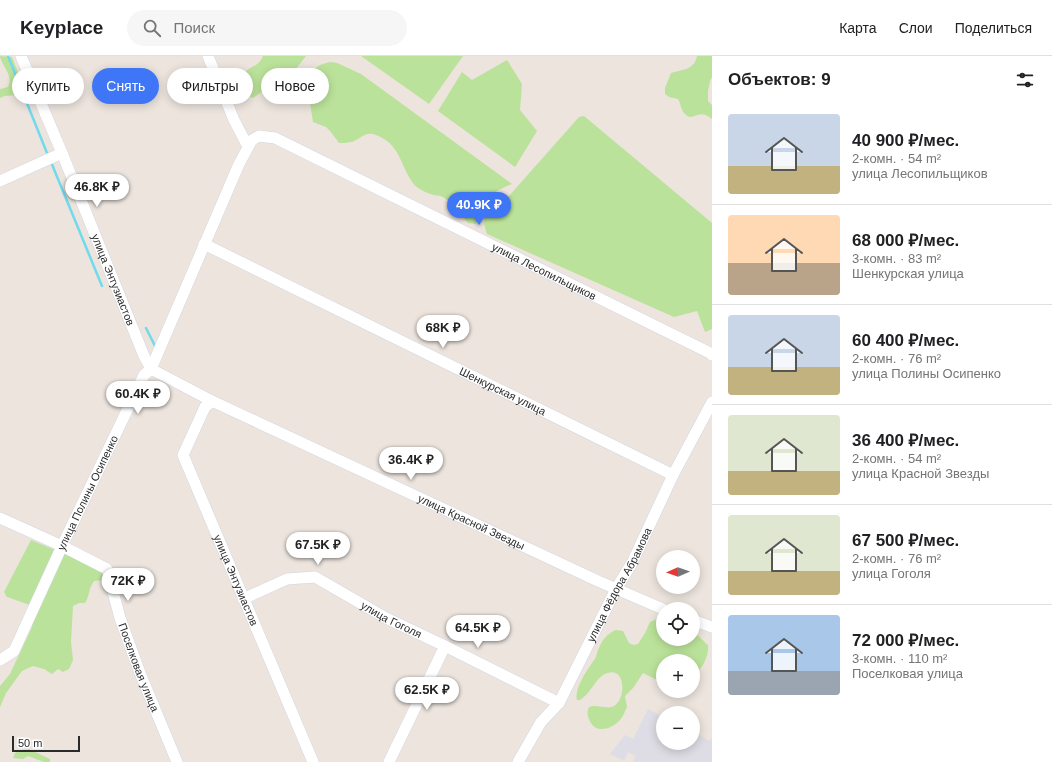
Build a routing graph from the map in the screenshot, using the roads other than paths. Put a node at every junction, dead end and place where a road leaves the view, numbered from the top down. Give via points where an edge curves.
1 (21, 56) edge
2 (208, 56) edge
3 (248, 147) junction
4 (62, 153) junction
5 (0, 182) edge
6 (204, 244) junction
7 (712, 355) edge
8 (151, 369) junction
9 (212, 401) junction
10 (712, 402) edge
11 (672, 474) junction
12 (0, 518) edge
13 (62, 546) junction
14 (616, 589) junction
15 (243, 598) junction
16 (656, 606) edge
17 (700, 623) edge
18 (712, 627) edge
19 (445, 646) junction
20 (0, 660) edge
21 (559, 703) junction
22 (177, 762) edge
23 (313, 762) edge
24 (389, 762) edge
25 (518, 762) edge

1 - 4 street, улица Энтузиастов
2 - 3 street
3 - 6 street, улица Полины Осипенко
3 - 7 street, улица Лесопильщиков via 252,140 259,136 275,138
4 - 5 street
4 - 8 street, улица Энтузиастов
6 - 8 street, улица Полины Осипенко
6 - 11 street, Шенкурская улица
8 - 9 street, улица Красной Звезды
8 - 13 street, улица Полины Осипенко via 144,375
9 - 14 street, улица Красной Звезды
9 - 15 street, улица Энтузиастов via 205,407 182,455
10 - 11 street, улица Фёдора Абрамова
11 - 14 street, улица Фёдора Абрамова via 632,563
12 - 13 street, Поселковая улица
13 - 20 street, улица Полины Осипенко via 14,651
13 - 22 street, Поселковая улица via 107,568 120,618
14 - 16 street, улица Красной Звезды
14 - 21 street, улица Фёдора Абрамова
15 - 19 street, улица Гоголя via 287,579 315,577 386,618
15 - 23 street, улица Энтузиастов
17 - 18 street
19 - 21 street, улица Гоголя
19 - 24 street
21 - 25 street, улица Фёдора Абрамова via 541,722

